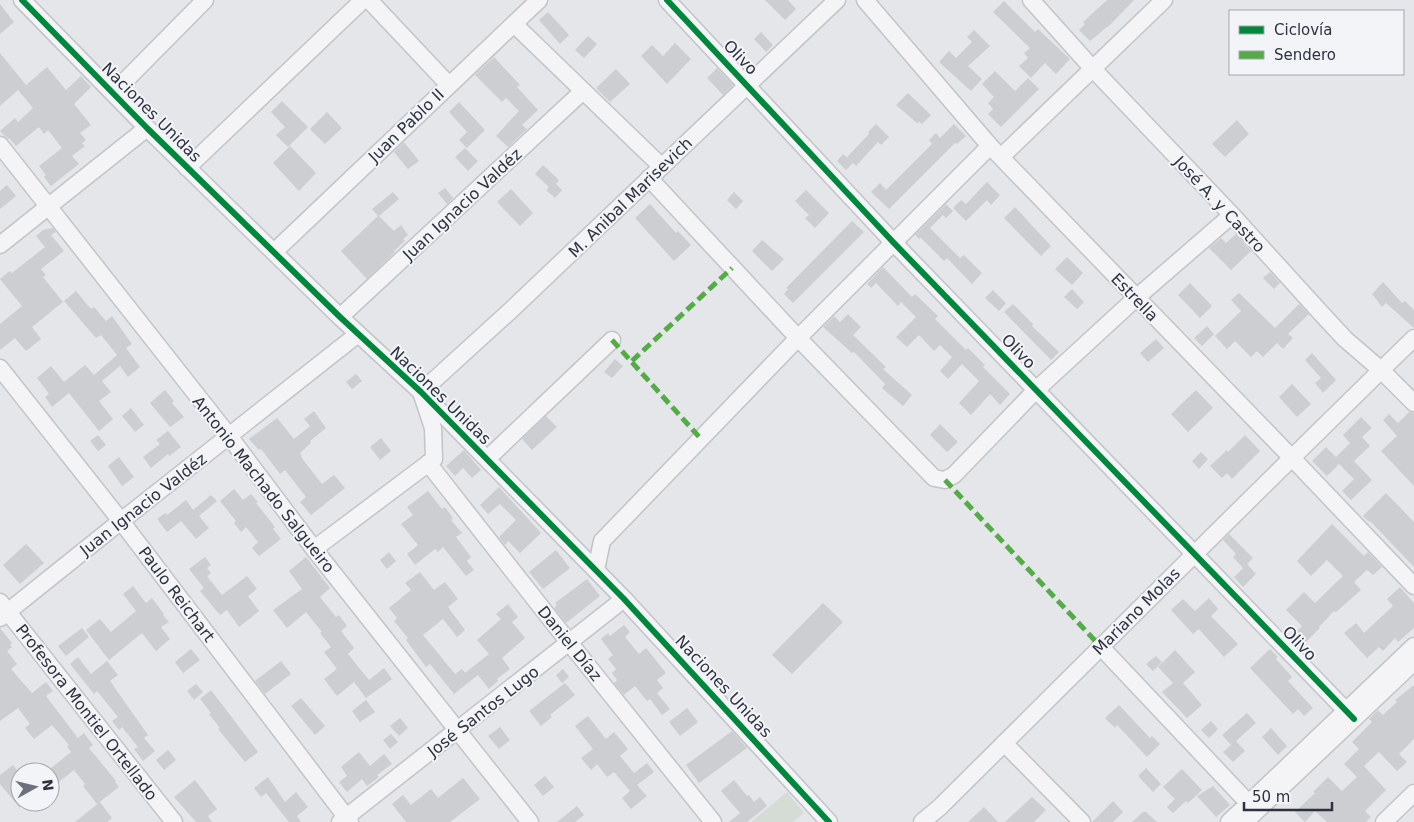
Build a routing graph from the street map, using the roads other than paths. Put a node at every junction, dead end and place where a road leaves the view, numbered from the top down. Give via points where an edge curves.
1 (22, 0) edge
2 (205, 0) edge
3 (363, 0) edge
4 (369, 0) edge
5 (539, 0) edge
6 (668, 0) edge
7 (836, 0) edge
8 (865, 0) edge
9 (1031, 0) edge
10 (1164, 0) edge
11 (514, 24) junction
12 (1093, 69) junction
13 (449, 85) junction
14 (748, 85) junction
15 (584, 91) junction
16 (113, 93) junction
17 (147, 128) junction
18 (0, 145) edge
19 (996, 152) junction
20 (661, 166) junction
21 (187, 168) junction
22 (649, 178) junction
23 (49, 206) junction
24 (1232, 215) junction
25 (893, 242) junction
26 (0, 245) edge
27 (274, 252) junction
28 (1136, 298) junction
29 (340, 317) junction
30 (358, 334) junction
31 (798, 338) junction
32 (1414, 338) edge
33 (612, 340) dead end
34 (0, 368) edge
35 (1381, 370) junction
36 (1037, 389) junction
37 (422, 392) junction
38 (1414, 403) edge
39 (440, 412) junction
40 (229, 436) junction
41 (1293, 458) junction
42 (487, 459) junction
43 (431, 461) junction
44 (121, 520) junction
45 (314, 549) junction
46 (1194, 553) junction
47 (596, 570) junction
48 (1414, 586) edge
49 (624, 599) junction
50 (3, 611) edge
51 (569, 642) junction
52 (1100, 646) junction
53 (1414, 646) edge
54 (1414, 662) edge
55 (1350, 715) junction
56 (458, 731) junction
57 (1004, 743) junction
58 (1414, 793) edge
59 (1250, 812) edge
60 (1074, 819) edge
61 (346, 820) edge
62 (174, 822) edge
63 (530, 822) edge
64 (713, 822) edge
65 (829, 822) edge
66 (922, 822) edge
67 (1228, 822) edge
68 (1384, 822) edge

1 - 16 street, Naciones Unidas
2 - 16 street
3 - 21 street
4 - 13 street
5 - 11 street, Juan Pablo II
6 - 14 street, Olivo
7 - 14 street, M. Anibal Marisevich
8 - 19 street, Estrella
9 - 12 street, José A. y Castro
10 - 12 street
11 - 13 street, Juan Pablo II
11 - 15 street
12 - 19 street
12 - 24 street, José A. y Castro
13 - 27 street, Juan Pablo II
14 - 20 street, M. Anibal Marisevich
14 - 25 street, Olivo
15 - 20 street
15 - 29 street, Juan Ignacio Valdéz
16 - 17 street, Naciones Unidas
17 - 21 street, Naciones Unidas
17 - 23 street
18 - 23 street, Antonio Machado Salgueiro
19 - 25 street
19 - 28 street, Estrella
20 - 22 street, M. Anibal Marisevich
21 - 27 street, Naciones Unidas
22 - 31 street
22 - 37 street, M. Anibal Marisevich
23 - 26 street
23 - 40 street, Antonio Machado Salgueiro
24 - 28 street
24 - 35 street, José A. y Castro via 1345,339
25 - 31 street
25 - 36 street, Olivo
27 - 29 street, Naciones Unidas
28 - 36 street
28 - 41 street, Estrella
29 - 30 street, Naciones Unidas
30 - 37 street, Naciones Unidas
30 - 40 street, Juan Ignacio Valdéz
31 - 36 street via 934,478 945,480 954,475
31 - 47 street via 602,541
32 - 35 street, Mariano Molas
33 - 42 street
34 - 44 street, Paulo Reichart
35 - 38 street, José A. y Castro
35 - 41 street, Mariano Molas
36 - 46 street, Olivo
37 - 39 street, Naciones Unidas
37 - 43 street via 432,428
39 - 42 street, Naciones Unidas
39 - 43 street via 444,446 442,453
40 - 44 street, Juan Ignacio Valdéz
40 - 45 street, Antonio Machado Salgueiro
41 - 46 street, Mariano Molas
41 - 48 street, Estrella
42 - 47 street, Naciones Unidas
43 - 45 street
43 - 51 street, Daniel Díaz
44 - 50 street, Juan Ignacio Valdéz
44 - 61 street, Paulo Reichart
45 - 56 street, Antonio Machado Salgueiro
46 - 52 street, Mariano Molas
46 - 55 street, Olivo
47 - 49 street, Naciones Unidas
49 - 51 street, José Santos Lugo
49 - 65 street, Naciones Unidas
50 - 62 street, Profesora Montiel Ortellado
51 - 56 street, José Santos Lugo
51 - 64 street, Daniel Díaz
52 - 57 street, Mariano Molas
52 - 59 street
53 - 55 street
54 - 55 street
55 - 59 street
56 - 61 street, José Santos Lugo
56 - 63 street, Antonio Machado Salgueiro
57 - 60 street
57 - 66 street, Mariano Molas
58 - 68 street
59 - 67 street

